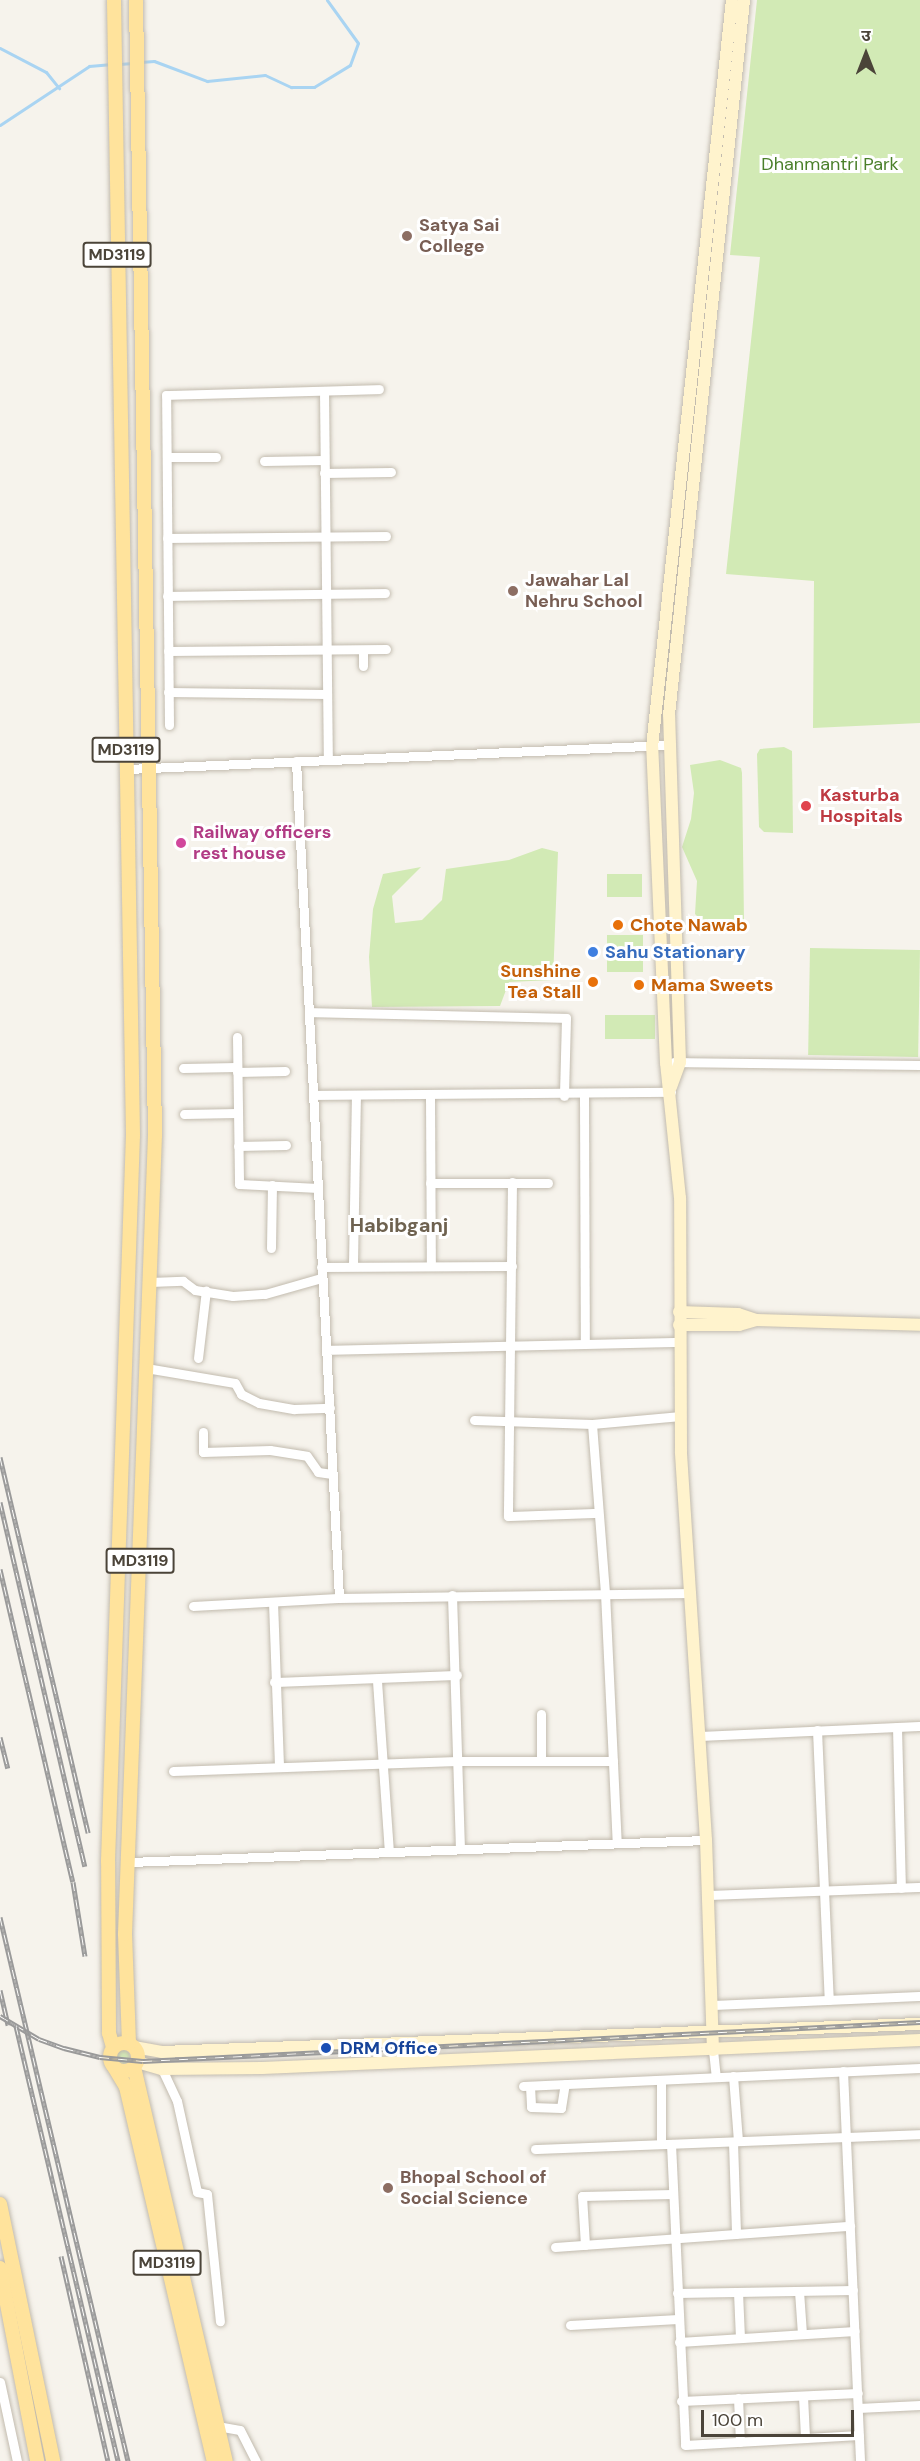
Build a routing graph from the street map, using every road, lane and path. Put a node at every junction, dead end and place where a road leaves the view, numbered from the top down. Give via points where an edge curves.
1 (114, 0) edge
2 (136, 0) edge
3 (732, 0) edge
4 (744, 0) edge
5 (724, 130) junction
6 (708, 284) junction
7 (380, 389) dead end
8 (324, 391) junction
9 (167, 457) junction
10 (216, 457) dead end
11 (324, 460) junction
12 (264, 461) dead end
13 (391, 472) dead end
14 (324, 473) junction
15 (325, 536) junction
16 (386, 536) dead end
17 (167, 538) junction
18 (385, 593) dead end
19 (326, 594) junction
20 (167, 596) junction
21 (386, 649) dead end
22 (363, 650) junction
23 (168, 651) junction
24 (326, 651) junction
25 (363, 666) dead end
26 (168, 692) junction
27 (327, 694) junction
28 (169, 725) dead end
29 (669, 745) junction
30 (652, 747) junction
31 (328, 760) junction
32 (297, 761) junction
33 (148, 768) junction
34 (126, 769) junction
35 (661, 919) junction
36 (678, 919) junction
37 (309, 1012) junction
38 (237, 1037) dead end
39 (680, 1062) junction
40 (666, 1063) junction
41 (920, 1065) edge
42 (183, 1068) dead end
43 (237, 1069) junction
44 (285, 1071) dead end
45 (671, 1090) junction
46 (313, 1095) junction
47 (430, 1096) junction
48 (564, 1096) junction
49 (584, 1096) junction
50 (356, 1097) junction
51 (237, 1113) junction
52 (184, 1114) dead end
53 (286, 1145) dead end
54 (238, 1146) junction
55 (512, 1182) junction
56 (430, 1183) junction
57 (548, 1183) dead end
58 (272, 1185) junction
59 (318, 1188) junction
60 (271, 1248) dead end
61 (354, 1264) junction
62 (430, 1265) junction
63 (512, 1266) junction
64 (321, 1267) junction
65 (321, 1278) junction
66 (150, 1282) junction
67 (206, 1290) junction
68 (679, 1312) junction
69 (756, 1320) junction
70 (679, 1325) junction
71 (920, 1325) edge
72 (585, 1342) junction
73 (680, 1342) junction
74 (510, 1344) junction
75 (326, 1350) junction
76 (198, 1358) dead end
77 (146, 1368) junction
78 (330, 1408) junction
79 (681, 1416) junction
80 (474, 1420) dead end
81 (510, 1421) junction
82 (592, 1424) junction
83 (203, 1432) dead end
84 (332, 1474) junction
85 (596, 1513) junction
86 (605, 1593) junction
87 (691, 1593) junction
88 (460, 1595) junction
89 (339, 1598) junction
90 (273, 1602) junction
91 (193, 1606) dead end
92 (116, 1628) junction
93 (138, 1630) junction
94 (457, 1676) junction
95 (377, 1681) junction
96 (274, 1682) junction
97 (541, 1714) dead end
98 (920, 1726) edge
99 (897, 1727) junction
100 (818, 1730) junction
101 (699, 1736) junction
102 (457, 1761) junction
103 (541, 1761) junction
104 (613, 1761) junction
105 (383, 1763) junction
106 (279, 1767) junction
107 (173, 1771) dead end
108 (706, 1840) junction
109 (616, 1844) junction
110 (460, 1848) junction
111 (389, 1852) junction
112 (130, 1862) junction
113 (920, 1887) edge
114 (901, 1888) junction
115 (823, 1891) junction
116 (708, 1895) junction
117 (920, 1996) edge
118 (829, 2000) junction
119 (712, 2005) junction
120 (920, 2024) edge
121 (714, 2032) junction
122 (920, 2040) edge
123 (131, 2045) junction
124 (113, 2047) junction
125 (713, 2050) junction
126 (135, 2064) junction
127 (114, 2067) junction
128 (920, 2068) edge
129 (162, 2069) junction
130 (843, 2072) junction
131 (733, 2076) junction
132 (716, 2077) junction
133 (661, 2080) junction
134 (565, 2084) junction
135 (920, 2134) edge
136 (846, 2137) junction
137 (736, 2141) junction
138 (666, 2144) junction
139 (535, 2149) dead end
140 (673, 2193) junction
141 (0, 2204) edge
142 (850, 2226) junction
143 (736, 2234) junction
144 (675, 2238) junction
145 (585, 2245) junction
146 (555, 2247) dead end
147 (0, 2268) edge
148 (853, 2290) junction
149 (799, 2291) junction
150 (738, 2292) junction
151 (677, 2293) junction
152 (678, 2319) junction
153 (220, 2321) dead end
154 (18, 2324) junction
155 (570, 2325) dead end
156 (855, 2331) junction
157 (802, 2334) junction
158 (740, 2338) junction
159 (679, 2342) junction
160 (0, 2382) edge
161 (858, 2393) junction
162 (803, 2396) junction
163 (738, 2398) junction
164 (681, 2401) junction
165 (920, 2405) edge
166 (858, 2408) junction
167 (217, 2426) junction
168 (859, 2435) junction
169 (804, 2437) junction
170 (740, 2442) junction
171 (17, 2461) edge
172 (37, 2461) edge
173 (53, 2461) edge
174 (214, 2461) edge
175 (226, 2461) edge
176 (256, 2461) edge
177 (861, 2461) edge

1 - 34 main road, MD3119
2 - 33 main road, MD3119
3 - 5 main road
4 - 5 main road
5 - 6 main road
6 - 29 main road
6 - 30 main road
7 - 8 street
8 - 9 street via 166,395
8 - 11 street
9 - 10 street
9 - 17 street
11 - 12 street
11 - 14 street
13 - 14 street
14 - 15 street
15 - 16 street
15 - 17 street
15 - 19 street
17 - 20 street
18 - 19 street
19 - 20 street
19 - 24 street
20 - 23 street
21 - 22 street
22 - 24 street
22 - 25 street
23 - 24 street
23 - 26 street
24 - 27 street
26 - 27 street
26 - 28 street
27 - 31 street
29 - 30 street
29 - 36 main road
30 - 31 street
30 - 35 main road
31 - 32 street
32 - 33 street
32 - 37 street
33 - 34 street
33 - 66 main road, MD3119 via 155,1135
34 - 92 main road, MD3119 via 133,1135
35 - 36 main road
35 - 40 main road
36 - 39 main road
37 - 46 street
37 - 48 street via 566,1018
38 - 43 street
39 - 40 street
39 - 41 street
39 - 45 main road
40 - 45 main road
42 - 43 street
43 - 44 street
43 - 51 street
45 - 49 street
45 - 68 main road via 680,1198
46 - 50 street
46 - 59 street
47 - 48 street
47 - 50 street
47 - 56 street
48 - 49 street
49 - 72 street
50 - 61 street
51 - 52 street
51 - 54 street
53 - 54 street
54 - 58 street via 239,1184
55 - 56 street
55 - 57 street
55 - 63 street
56 - 62 street
58 - 59 street
58 - 60 street
59 - 64 street
61 - 62 street
61 - 64 street
62 - 63 street
63 - 74 street
64 - 65 street
65 - 67 street via 265,1294 233,1296
65 - 75 street
66 - 67 street via 183,1281 195,1290
66 - 77 main road, MD3119
67 - 76 street
68 - 69 main road via 738,1314
68 - 70 main road
69 - 70 main road via 739,1325
69 - 71 main road
70 - 73 main road
72 - 73 street
72 - 74 street
73 - 79 main road
74 - 75 street
74 - 81 street
75 - 78 street
77 - 78 street via 235,1383 241,1394 259,1403 294,1409
77 - 93 main road, MD3119
78 - 84 street
79 - 82 street
79 - 87 main road
80 - 81 street
81 - 82 street
81 - 85 street via 508,1516
82 - 85 street
83 - 84 street via 203,1452 270,1450 307,1456 318,1472
84 - 89 street
85 - 86 street
86 - 87 street
86 - 88 street
86 - 104 street
87 - 101 main road
88 - 89 street
88 - 94 street
89 - 90 street
90 - 91 street
90 - 96 street
92 - 93 main road
92 - 124 main road, MD3119 via 108,1861 109,2033
93 - 112 main road, MD3119
94 - 95 street
94 - 102 street
95 - 96 street
95 - 105 street
96 - 106 street
97 - 103 street
98 - 99 street
99 - 100 street
99 - 114 street
100 - 101 street
100 - 115 street
101 - 108 main road
102 - 103 street
102 - 105 street
102 - 110 street
103 - 104 street
104 - 109 street
105 - 106 street
105 - 111 street
106 - 107 street
108 - 109 street
108 - 116 main road
109 - 110 street
110 - 111 street
111 - 112 street
112 - 123 main road, MD3119 via 125,1934
113 - 114 street
114 - 115 street
115 - 116 street
115 - 118 street
116 - 119 main road
117 - 118 street
118 - 119 street
119 - 121 main road
120 - 121 main road
121 - 123 main road via 162,2052
121 - 125 main road
122 - 125 main road
123 - 124 main road
123 - 126 main road
124 - 127 main road via 110,2060
125 - 129 main road
125 - 132 street
126 - 127 main road via 126,2071
126 - 129 main road
126 - 167 main road, MD3119
127 - 174 main road, MD3119 via 126,2087
128 - 130 street
129 - 153 street via 177,2101 197,2192 207,2193
130 - 131 street
130 - 136 street
131 - 132 street
131 - 137 street
132 - 133 street
133 - 134 street
133 - 138 street
134 - 134 street via 527,2086 531,2107 561,2108
135 - 136 street
136 - 137 street
136 - 142 street
137 - 138 street
137 - 143 street
138 - 139 street
138 - 140 street
140 - 144 street
140 - 145 street via 582,2196
141 - 154 main road
142 - 143 street
142 - 148 street
143 - 144 street
144 - 145 street
144 - 151 street
145 - 146 street
147 - 154 main road
148 - 149 street
148 - 156 street
149 - 150 street
149 - 157 street
150 - 151 street
150 - 158 street
151 - 152 street
152 - 155 street
152 - 159 street
154 - 172 main road
154 - 173 main road
156 - 157 street
156 - 161 street
157 - 158 street
158 - 159 street
159 - 164 street
160 - 171 street
161 - 162 street
161 - 166 street
162 - 163 street
162 - 169 street
163 - 164 street
163 - 170 street
164 - 170 street via 685,2445
165 - 166 street
166 - 168 street
167 - 175 main road, MD3119
167 - 176 street via 240,2430
168 - 169 street
168 - 177 street
169 - 170 street

